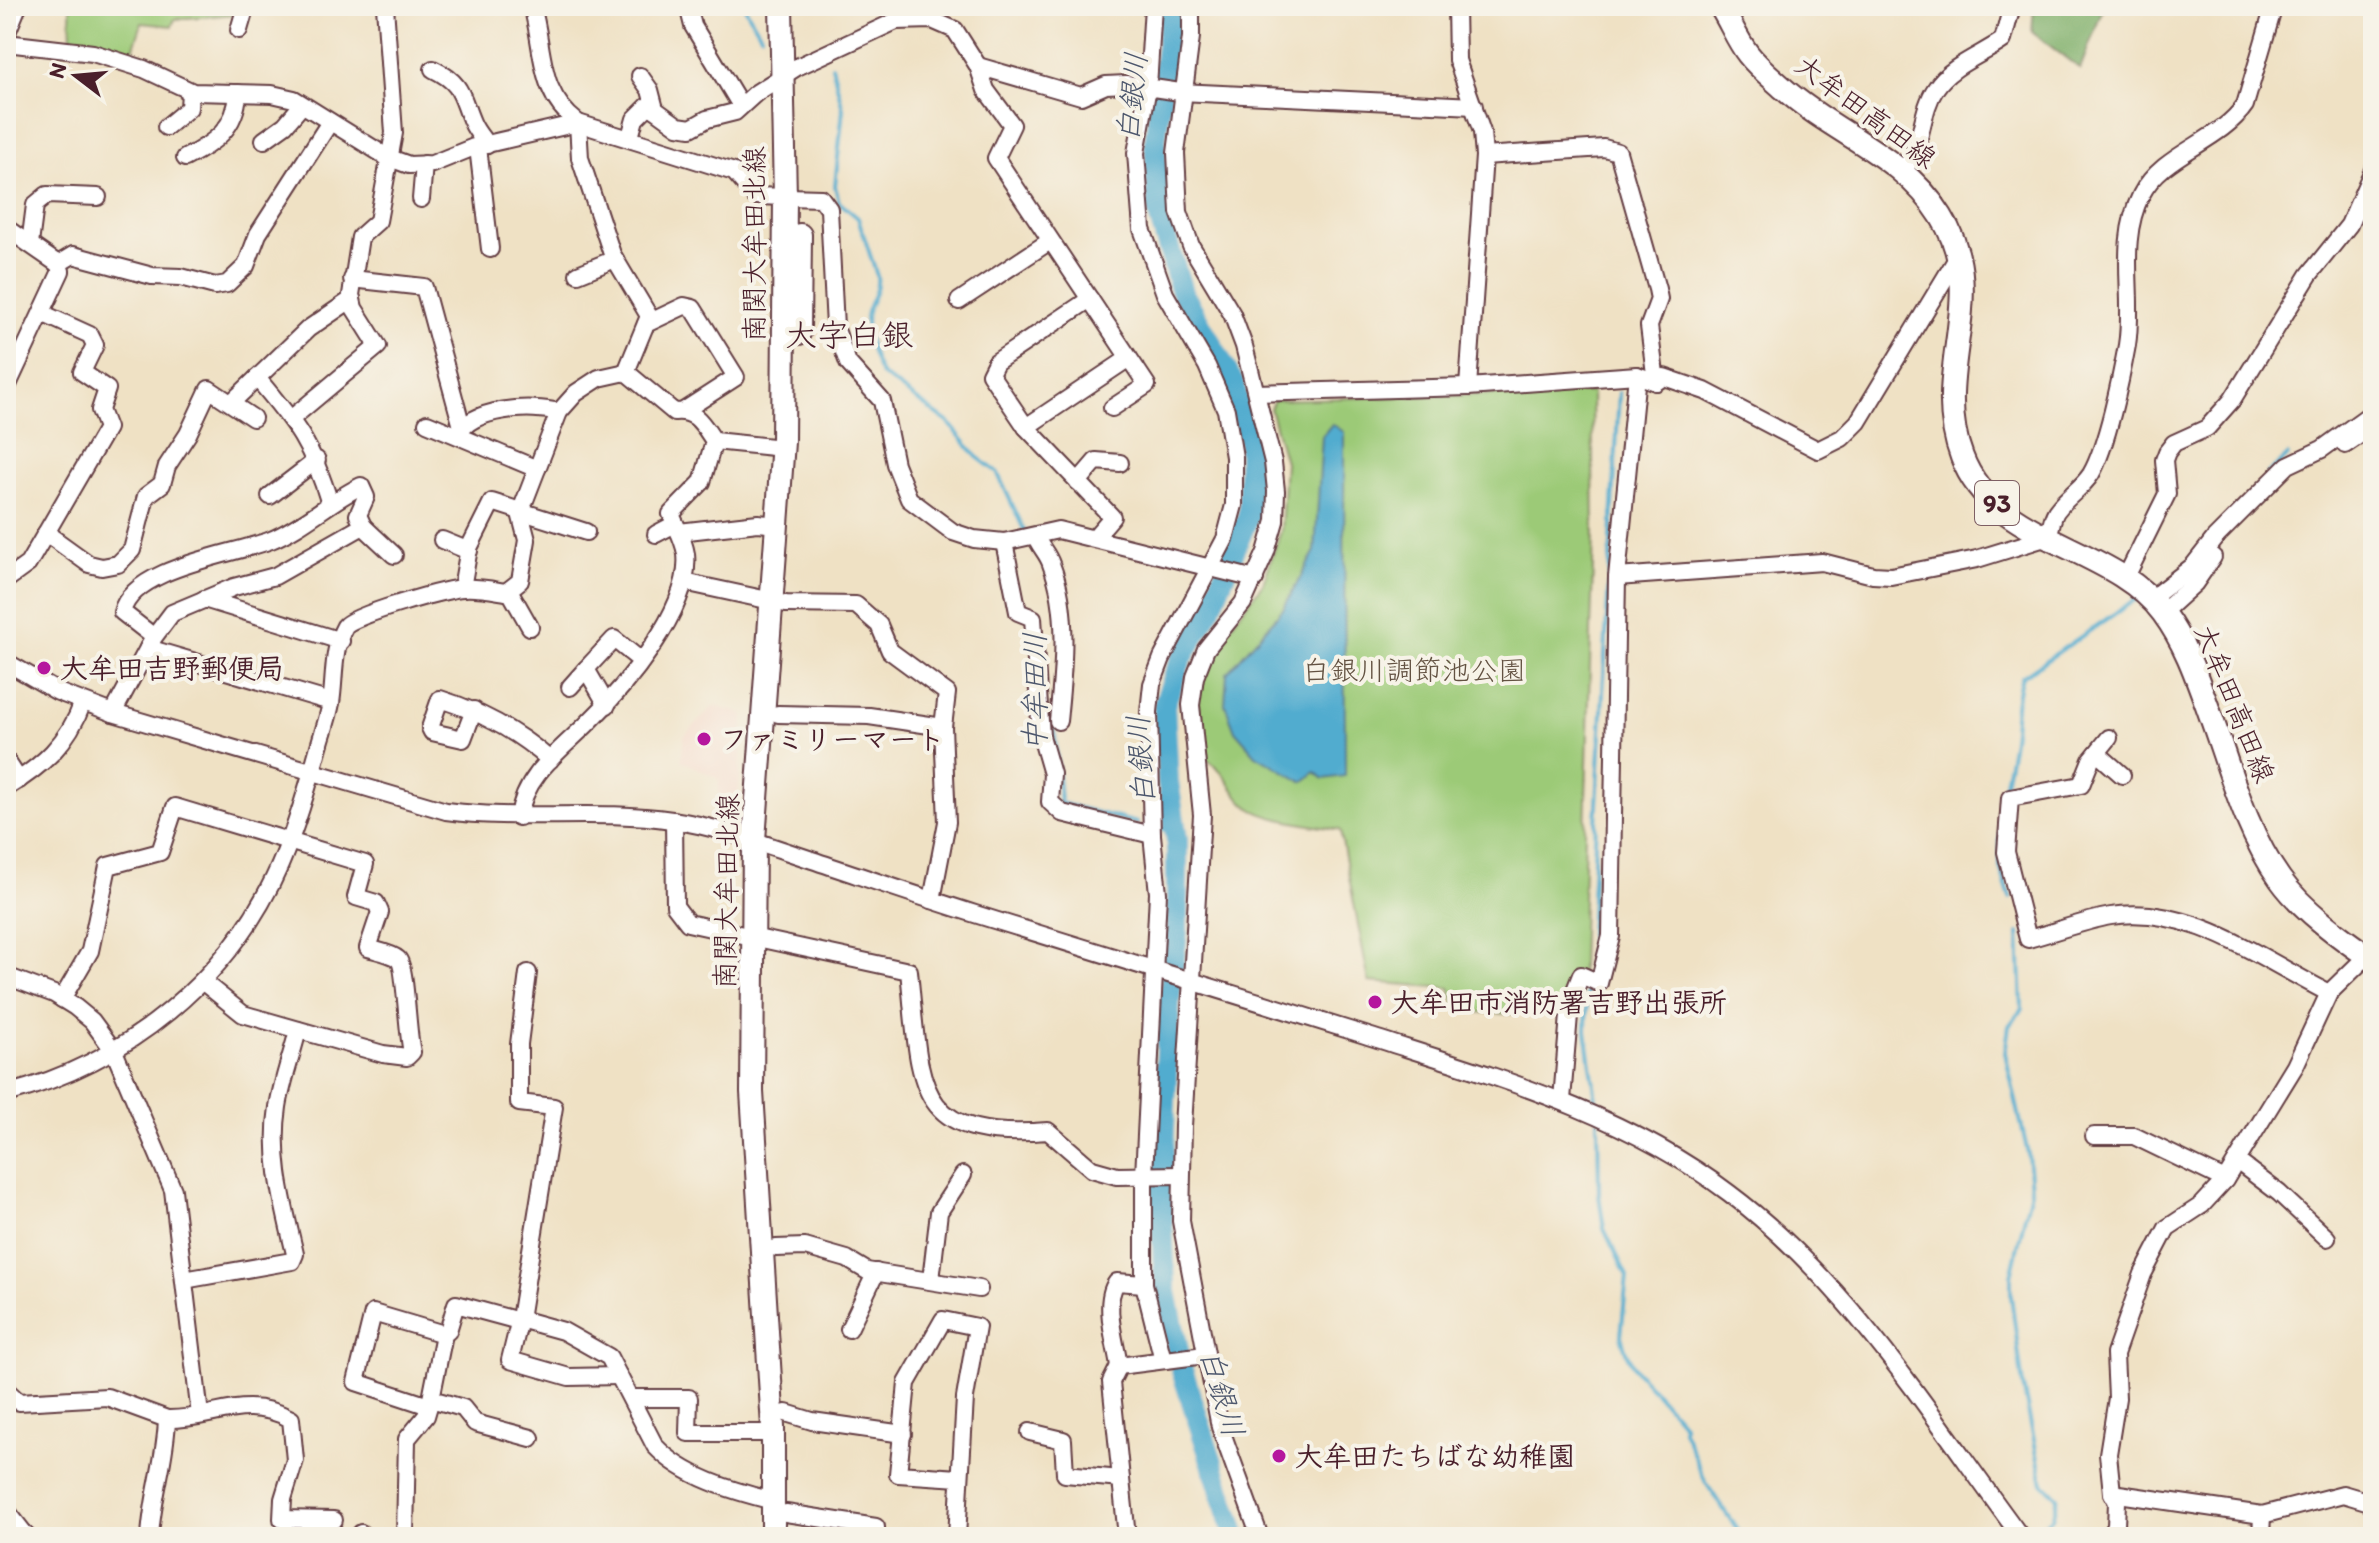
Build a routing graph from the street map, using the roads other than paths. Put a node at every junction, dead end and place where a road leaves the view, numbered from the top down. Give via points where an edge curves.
1 (18, 6) edge
2 (385, 6) edge
3 (532, 6) edge
4 (688, 6) edge
5 (781, 6) edge
6 (796, 6) edge
7 (1153, 6) edge
8 (1191, 6) edge
9 (1456, 6) edge
10 (1720, 6) edge
11 (2012, 6) edge
12 (2274, 6) edge
13 (251, 7) edge
14 (239, 30) dead end
15 (6, 35) edge
16 (6, 43) edge
17 (978, 66) junction
18 (433, 69) dead end
19 (790, 72) junction
20 (640, 76) dead end
21 (1150, 87) junction
22 (190, 91) junction
23 (1182, 92) junction
24 (238, 93) junction
25 (302, 105) junction
26 (741, 106) junction
27 (1474, 106) junction
28 (655, 109) junction
29 (330, 122) junction
30 (578, 123) junction
31 (166, 127) dead end
32 (630, 137) junction
33 (264, 140) dead end
34 (482, 146) junction
35 (1484, 156) junction
36 (185, 158) dead end
37 (391, 158) junction
38 (424, 164) junction
39 (1903, 170) junction
40 (2373, 170) edge
41 (98, 197) dead end
42 (792, 198) junction
43 (421, 199) dead end
44 (6, 228) edge
45 (1050, 241) junction
46 (30, 244) junction
47 (490, 249) dead end
48 (1959, 254) junction
49 (615, 259) junction
50 (58, 264) junction
51 (578, 274) dead end
52 (352, 279) junction
53 (352, 299) junction
54 (1090, 299) junction
55 (959, 301) dead end
56 (44, 314) junction
57 (646, 324) junction
58 (1129, 358) junction
59 (626, 372) junction
60 (1637, 375) junction
61 (257, 378) junction
62 (1656, 382) junction
63 (1468, 387) junction
64 (6, 389) edge
65 (1256, 393) junction
66 (231, 403) junction
67 (1112, 408) dead end
68 (685, 410) junction
69 (559, 412) junction
70 (2373, 412) edge
71 (253, 418) dead end
72 (292, 418) junction
73 (427, 423) dead end
74 (2373, 426) edge
75 (1026, 427) junction
76 (459, 433) junction
77 (714, 441) junction
78 (783, 448) junction
79 (317, 460) junction
80 (1120, 463) dead end
81 (537, 469) junction
82 (1078, 482) junction
83 (270, 496) dead end
84 (330, 504) junction
85 (520, 513) junction
86 (778, 525) junction
87 (363, 526) junction
88 (677, 528) junction
89 (586, 532) dead end
90 (46, 533) junction
91 (656, 534) dead end
92 (2048, 537) junction
93 (1030, 538) junction
94 (1094, 538) junction
95 (442, 540) dead end
96 (1004, 542) junction
97 (469, 551) junction
98 (394, 555) dead end
99 (1212, 568) junction
100 (1617, 577) junction
101 (2126, 577) junction
102 (1250, 578) junction
103 (6, 580) edge
104 (684, 582) junction
105 (462, 588) junction
106 (509, 590) junction
107 (204, 599) junction
108 (780, 602) junction
109 (2157, 605) junction
110 (530, 627) dead end
111 (341, 641) junction
112 (151, 642) junction
113 (640, 660) junction
114 (6, 662) edge
115 (586, 669) junction
116 (570, 687) dead end
117 (83, 702) junction
118 (331, 702) junction
119 (607, 705) junction
120 (474, 710) dead end
121 (113, 713) junction
122 (778, 714) junction
123 (1058, 721) dead end
124 (943, 727) junction
125 (2109, 738) dead end
126 (2097, 753) junction
127 (6, 760) edge
128 (550, 760) junction
129 (312, 773) junction
130 (2122, 775) dead end
131 (12, 784) edge
132 (519, 817) junction
133 (674, 820) junction
134 (1152, 830) junction
135 (290, 841) junction
136 (761, 843) junction
137 (932, 900) junction
138 (760, 937) junction
139 (2370, 958) edge
140 (1156, 969) junction
141 (528, 973) dead end
142 (6, 976) edge
143 (1190, 979) junction
144 (202, 981) junction
145 (2329, 993) junction
146 (62, 999) junction
147 (298, 1030) junction
148 (114, 1051) junction
149 (6, 1094) edge
150 (1562, 1100) junction
151 (2094, 1136) dead end
152 (2237, 1161) junction
153 (963, 1175) dead end
154 (1178, 1175) junction
155 (1146, 1176) junction
156 (2225, 1180) junction
157 (2327, 1238) dead end
158 (776, 1248) junction
159 (876, 1272) junction
160 (184, 1280) junction
161 (931, 1280) junction
162 (1144, 1284) junction
163 (979, 1289) dead end
164 (520, 1320) junction
165 (849, 1329) dead end
166 (444, 1334) junction
167 (1205, 1355) junction
168 (1167, 1360) junction
169 (1119, 1366) junction
170 (619, 1376) junction
171 (6, 1390) edge
172 (631, 1398) junction
173 (430, 1402) junction
174 (786, 1413) junction
175 (200, 1415) junction
176 (167, 1419) junction
177 (1030, 1432) dead end
178 (773, 1433) junction
179 (903, 1434) junction
180 (531, 1438) dead end
181 (959, 1478) junction
182 (1121, 1479) junction
183 (2112, 1493) junction
184 (2373, 1503) edge
185 (779, 1507) junction
186 (6, 1510) edge
187 (2262, 1515) junction
188 (334, 1520) dead end
189 (27, 1537) edge
190 (150, 1537) edge
191 (405, 1537) edge
192 (773, 1537) edge
193 (786, 1537) edge
194 (876, 1537) edge
195 (957, 1537) edge
196 (1127, 1537) edge
197 (1260, 1537) edge
198 (2021, 1537) edge
199 (2110, 1537) edge
200 (2261, 1537) edge

1 - 15 street
2 - 37 street
3 - 30 street via 546,81 559,109
4 - 26 street via 693,26
5 - 19 main road, 南関大牟田北線
6 - 19 main road, 南関大牟田北線
7 - 21 street
8 - 23 street
9 - 27 street via 1457,60
10 - 39 main road, 大牟田高田線 / 93 via 1748,54 1784,89
11 - 39 street via 2003,40 1936,87 1913,160
12 - 92 street via 2245,105 2236,118 2164,167 2142,192 2129,223 2127,343 2113,407 2092,472 2057,509
13 - 14 street
16 - 22 street via 93,53
17 - 19 street via 955,30 932,20 911,19 896,21
17 - 21 street via 1081,96 1106,85
17 - 45 street via 986,90 1012,125 996,158
18 - 34 street via 456,85
19 - 26 street
19 - 42 main road, 南関大牟田北線
20 - 28 street
21 - 23 street
21 - 99 street via 1136,153 1142,229 1165,294 1226,410 1234,457 1234,505
22 - 24 street
22 - 31 street via 189,108
23 - 27 street
23 - 65 street via 1176,153 1179,212 1191,246 1232,314
24 - 25 street via 272,94
24 - 36 street via 231,125 212,145
25 - 29 street
25 - 33 street
26 - 28 street via 691,128 678,126
27 - 35 street
28 - 32 street via 642,109
29 - 37 street
29 - 50 street via 258,234 246,266 227,284 152,276 73,255
30 - 32 street
30 - 34 street
30 - 49 street via 580,158
32 - 42 street via 734,172 755,196
34 - 38 street
34 - 47 street
35 - 62 street via 1604,148 1618,152 1659,299 1649,326
35 - 63 street
37 - 38 street
37 - 52 street via 378,221 360,237
38 - 43 street
39 - 48 main road, 大牟田高田線 / 93 via 1939,212
40 - 101 street via 2349,225 2309,275 2232,400 2207,428 2174,443 2167,452 2167,494
41 - 46 street via 47,195 35,205
42 - 78 main road, 南関大牟田北線
42 - 96 street via 821,198 829,209 835,327 848,363 882,401 895,464 909,499 953,532
42 - 108 main road, 南関大牟田北線 via 797,413
44 - 46 street
45 - 54 street
45 - 55 street
46 - 50 street
48 - 62 street via 1858,422 1828,448 1818,450 1705,391 1664,377
48 - 92 main road, 大牟田高田線 / 93 via 1963,306 1950,386 1958,447 1990,498
49 - 51 street
49 - 57 street via 644,302
50 - 56 street via 60,278
52 - 53 street
52 - 76 street via 424,287
53 - 61 street via 308,329
53 - 72 street via 378,346
54 - 58 street
54 - 75 street via 996,362 990,374
56 - 64 street
56 - 90 street via 90,335 95,345 82,372 107,389 100,410 107,428
57 - 59 street
57 - 68 street via 684,306 693,308 736,377
58 - 67 street via 1147,385
58 - 75 street
59 - 68 street via 674,412
59 - 69 street via 599,378
60 - 62 street
60 - 63 street
60 - 100 street
61 - 66 street
61 - 72 street
63 - 65 street
65 - 102 street via 1276,491 1275,521
66 - 71 street
66 - 90 street via 209,389 162,484 146,496 132,550 118,564 89,564
68 - 77 street via 698,417
69 - 76 street via 541,408 476,418
69 - 81 street
70 - 109 street via 2322,449 2288,465
72 - 79 street
73 - 76 street
74 - 109 street via 2297,469 2216,551 2195,583
75 - 82 street
76 - 81 street
77 - 78 street
77 - 88 street via 702,482 671,514
78 - 86 main road, 南関大牟田北線
79 - 83 street
79 - 84 street
80 - 82 street via 1096,461
81 - 85 street
82 - 94 street via 1112,517
84 - 87 street via 361,486 366,497 358,515
84 - 112 street via 273,539 212,556 126,597 122,612
85 - 89 street
85 - 97 street via 492,502
85 - 106 street via 527,540 520,581
86 - 88 street
86 - 108 main road, 南関大牟田北線
87 - 98 street
87 - 107 street via 275,576
88 - 91 street
88 - 104 street via 686,556
90 - 103 street via 28,564
92 - 100 street via 1977,559 1891,576 1822,562
92 - 101 main road, 大牟田高田線 / 93
93 - 94 street via 1058,530
93 - 96 street
93 - 123 street via 1051,562 1061,615
94 - 99 street
95 - 97 street
96 - 134 street via 1013,601 1018,612 1033,618 1041,736 1052,774 1050,802 1062,813
97 - 105 street
99 - 102 street
99 - 134 street via 1152,684
100 - 150 street via 1611,936 1599,983 1581,975 1570,1003
101 - 109 main road, 大牟田高田線 / 93
102 - 143 street via 1243,603 1206,649 1195,677 1191,724 1202,815
104 - 108 street
104 - 113 street via 676,606
105 - 106 street
105 - 111 street via 355,617 345,626
106 - 110 street
107 - 111 street
107 - 112 street via 172,613
108 - 122 main road, 南関大牟田北線
108 - 124 street via 856,605 879,625 890,651 947,693
108 - 136 main road, 南関大牟田北線
109 - 139 main road, 大牟田高田線 / 93 via 2186,646 2256,839 2280,880
111 - 118 street
112 - 118 street
112 - 121 street
113 - 115 street via 614,639
113 - 119 street
114 - 117 street
115 - 116 street
115 - 119 street
117 - 121 street
117 - 131 street via 53,753
118 - 129 street
119 - 128 street
120 - 128 street via 494,724 508,726
121 - 129 street
122 - 124 street via 869,716
122 - 136 main road, 南関大牟田北線
124 - 137 street via 947,822
125 - 126 street
126 - 130 street
126 - 145 street via 2081,785 2010,798 2006,852 2028,939 2113,916 2147,916 2208,929
127 - 131 street
128 - 132 street via 522,798
129 - 132 street via 446,811
129 - 135 street
132 - 133 street
133 - 136 street
133 - 138 street via 675,906 688,923
134 - 140 street via 1158,867
135 - 144 street via 255,912
135 - 146 street via 175,807 160,852 108,866 90,951
135 - 147 street via 365,864 356,897 376,903 380,912 368,948 396,957 403,966 412,1052 407,1057 383,1054
136 - 137 street
136 - 138 main road, 南関大牟田北線
137 - 140 street
138 - 155 street via 909,971 922,1079 931,1102 950,1119 1003,1135 1048,1131 1092,1169
138 - 158 main road, 南関大牟田北線
138 - 178 main road, 南関大牟田北線 via 752,1092
139 - 145 street
140 - 143 street
140 - 155 street
141 - 164 street via 519,1044 519,1103 554,1107
142 - 146 street
143 - 150 street
143 - 154 street
144 - 147 street via 243,1014
144 - 148 street via 152,1026
145 - 152 street via 2295,1066
146 - 148 street via 92,1021
147 - 160 street via 275,1136 292,1261
148 - 149 street via 71,1073
148 - 160 street via 170,1177
150 - 198 street via 1687,1164 1798,1252 1860,1322
151 - 156 street via 2134,1136
152 - 156 street
152 - 157 street
153 - 161 street via 939,1212
154 - 155 street
154 - 167 street via 1184,1247
155 - 162 street
156 - 183 street via 2202,1205 2167,1228 2143,1274 2115,1354 2117,1398 2108,1454
158 - 159 street via 805,1247
158 - 174 main road, 南関大牟田北線
159 - 161 street
159 - 165 street
160 - 175 street
161 - 163 street
162 - 168 street
162 - 169 street via 1117,1282 1113,1287
164 - 166 street via 456,1304
164 - 170 street via 587,1343 609,1357
164 - 170 street via 510,1360 569,1377
166 - 173 street
166 - 173 street via 373,1313 356,1382
167 - 168 street
167 - 197 street via 1220,1427
168 - 169 street
169 - 182 street via 1111,1382
170 - 172 street
171 - 176 street via 19,1402 107,1397
172 - 178 street via 689,1398 688,1433
172 - 185 street via 663,1455 724,1487
173 - 180 street via 463,1408 475,1423
173 - 191 street via 407,1439
174 - 179 street
174 - 185 main road, 南関大牟田北線
175 - 176 street
175 - 188 street via 257,1407 291,1419 295,1460 282,1519
176 - 190 street
177 - 182 street via 1063,1440 1065,1474
178 - 185 main road, 南関大牟田北線
179 - 181 street via 898,1474
179 - 181 street via 907,1383 943,1320 977,1327
181 - 195 street
182 - 196 street
183 - 187 street
183 - 199 street via 2116,1526
184 - 187 street via 2343,1494
185 - 192 main road, 南関大牟田北線
185 - 193 main road, 南関大牟田北線
185 - 194 street via 876,1527
186 - 189 street
187 - 200 street

